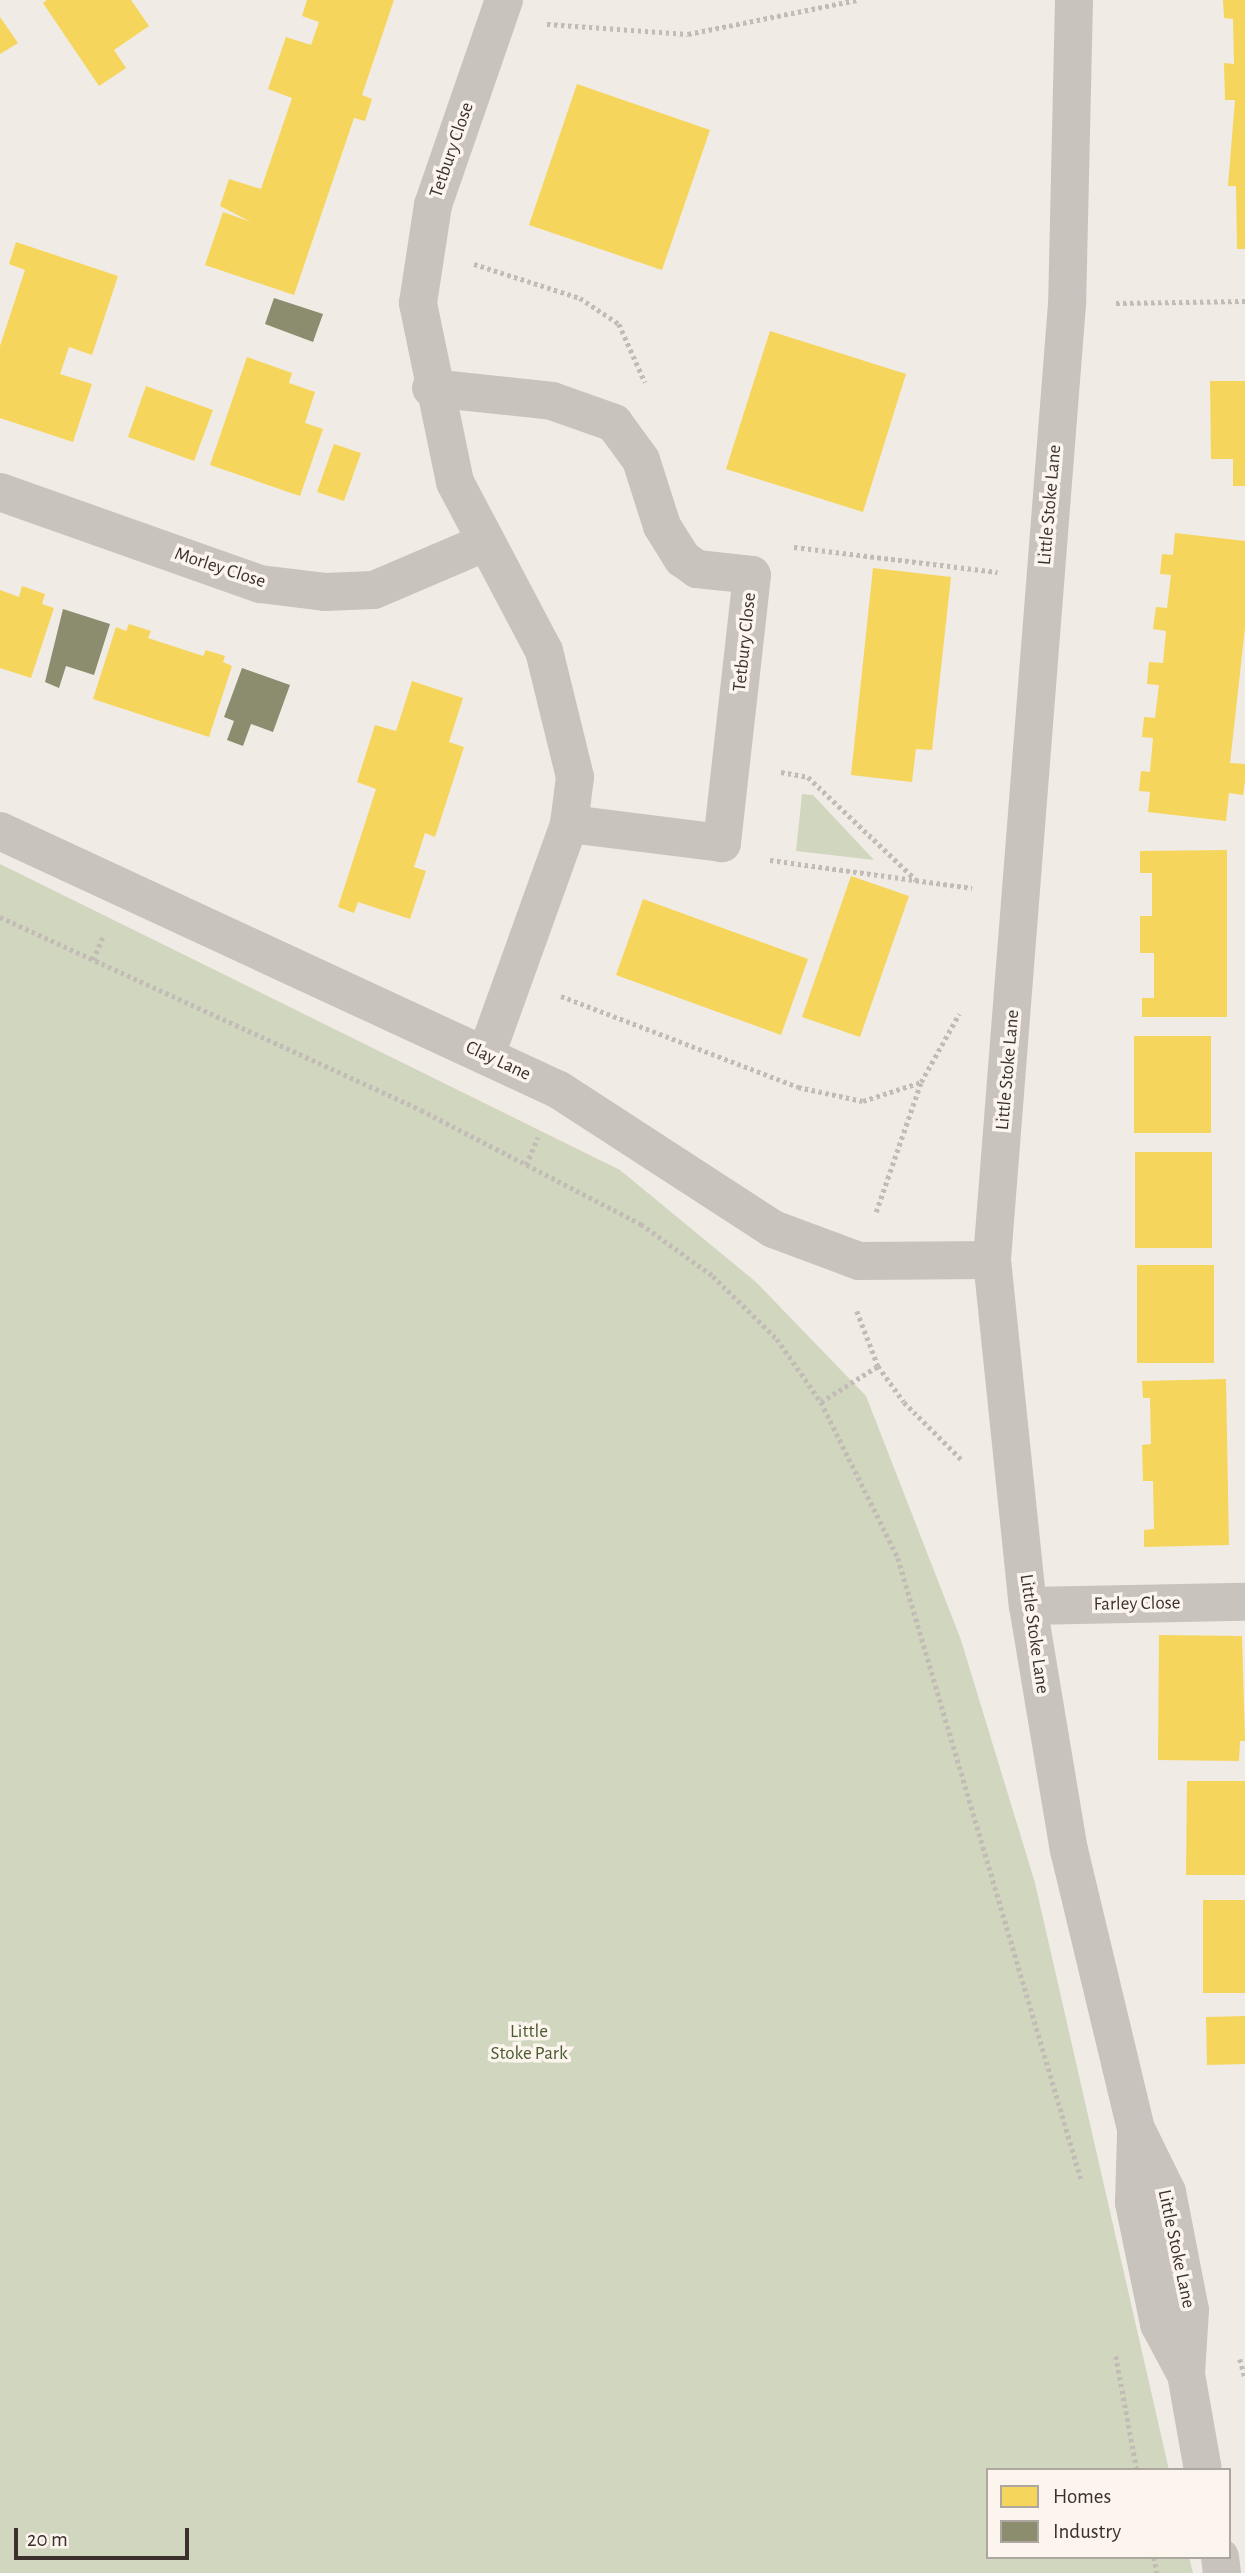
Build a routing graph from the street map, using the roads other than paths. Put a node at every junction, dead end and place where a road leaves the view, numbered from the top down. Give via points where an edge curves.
1 (1074, 0) edge
2 (501, 8) edge
3 (431, 388) junction
4 (0, 492) edge
5 (482, 544) junction
6 (569, 824) junction
7 (0, 831) edge
8 (486, 1055) junction
9 (992, 1260) junction
10 (1245, 1602) edge
11 (1028, 1606) junction
12 (1203, 2468) edge

1 - 9 street, Little Stoke Lane via 1067,304
2 - 3 street, Tetbury Close via 433,205 418,303
3 - 5 street, Tetbury Close via 455,482
3 - 6 street, Tetbury Close via 552,401 614,423 641,460 662,526 683,559 697,569 752,575 722,843
4 - 5 street, Morley Close via 260,583 325,592 374,590
5 - 6 street, Tetbury Close via 544,651 575,777
6 - 8 street, Tetbury Close
7 - 8 street, Clay Lane
8 - 9 street, Clay Lane via 640,1138 773,1229 859,1261
9 - 11 street, Little Stoke Lane
10 - 11 street, Farley Close
11 - 12 street, Little Stoke Lane via 1069,1850 1136,2129 1167,2192 1190,2310 1186,2374

